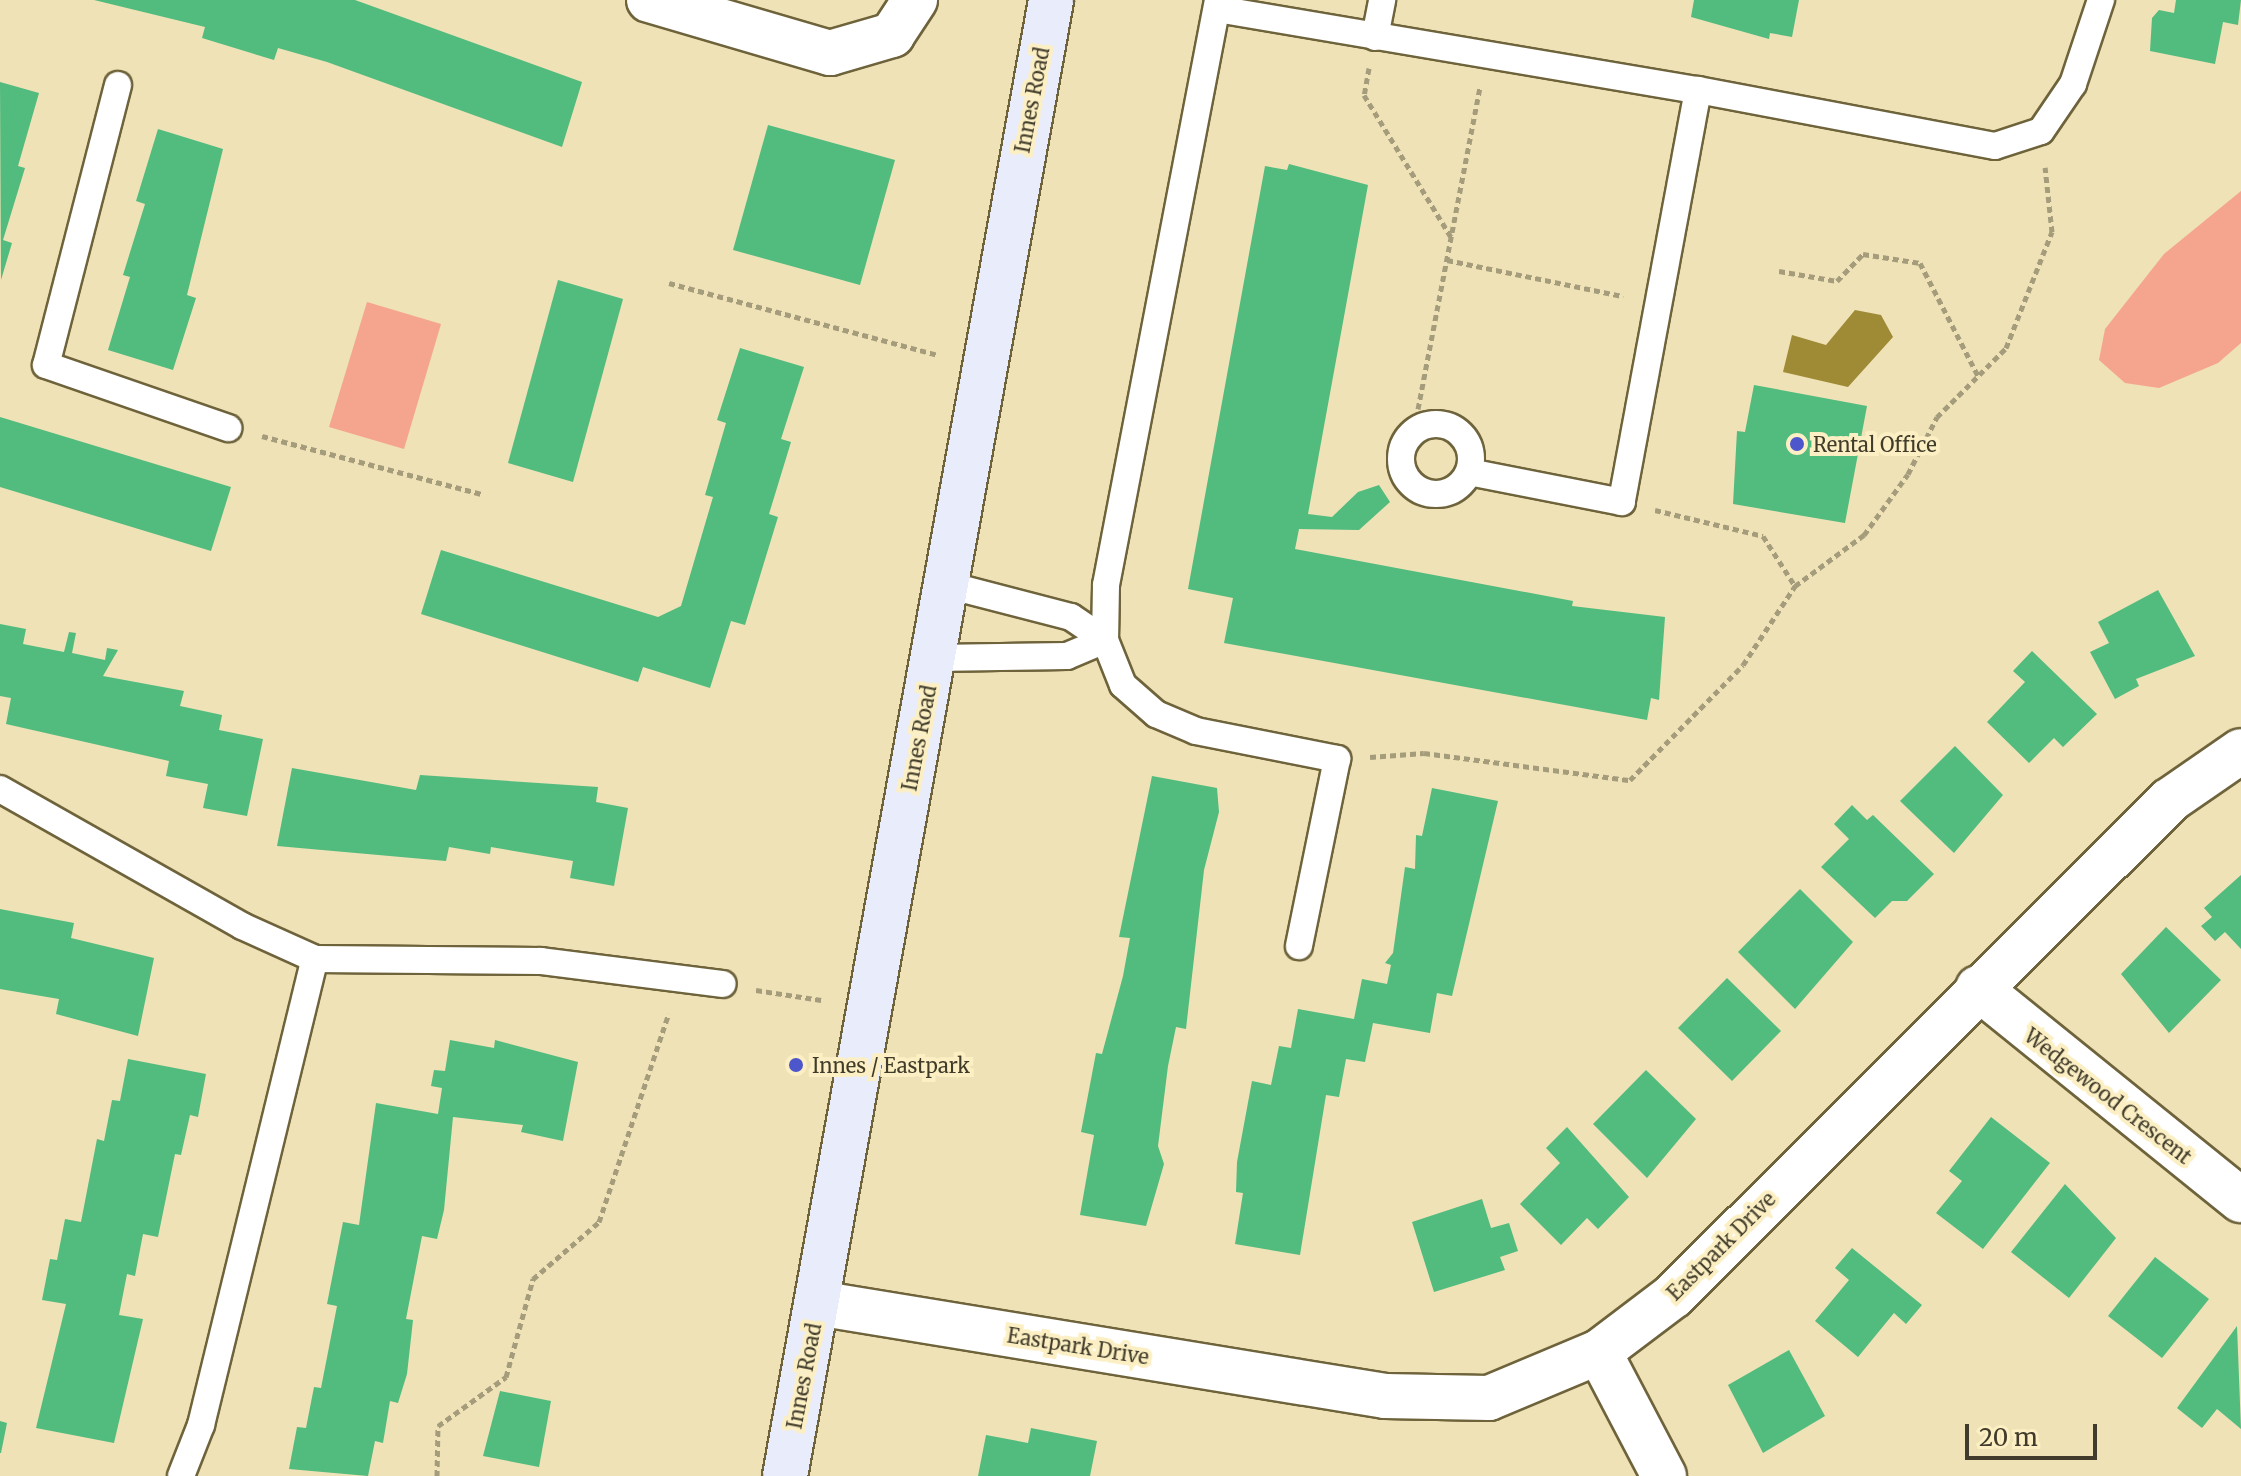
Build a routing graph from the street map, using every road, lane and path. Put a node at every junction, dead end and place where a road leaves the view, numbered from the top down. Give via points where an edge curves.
1 (649, 0) edge
2 (915, 0) edge
3 (1051, 0) edge
4 (1382, 0) edge
5 (2101, 0) edge
6 (1218, 4) edge
7 (1375, 37) junction
8 (1486, 58) junction
9 (118, 85) dead end
10 (1698, 90) junction
11 (2041, 131) junction
12 (1452, 238) junction
13 (1447, 260) junction
14 (1779, 271) dead end
15 (669, 283) dead end
16 (1660, 304) junction
17 (937, 355) dead end
18 (1978, 376) junction
19 (1422, 427) junction
20 (228, 428) joint
21 (1469, 472) junction
22 (482, 494) dead end
23 (1622, 502) junction
24 (947, 585) junction
25 (1795, 586) junction
26 (1105, 640) junction
27 (934, 658) junction
28 (2241, 751) edge
29 (1337, 759) junction
30 (0, 789) edge
31 (1299, 946) dead end
32 (315, 959) junction
33 (680, 979) junction
34 (723, 984) joint
35 (1978, 988) junction
36 (821, 1000) dead end
37 (2241, 1200) edge
38 (817, 1303) junction
39 (1599, 1352) junction
40 (181, 1476) edge
41 (437, 1476) edge
42 (785, 1476) edge
43 (1664, 1476) edge

1 - 2 street via 830,53 892,35
3 - 24 street, Innes Road
4 - 7 lane
5 - 11 lane via 2073,84
6 - 7 lane
6 - 26 lane via 1106,585
7 - 8 lane
7 - 12 path via 1364,95
8 - 10 lane
8 - 12 path
9 - 20 lane via 46,365
10 - 11 lane via 1995,146
10 - 16 lane
11 - 18 path via 2052,232 2006,348
12 - 13 path
13 - 16 path
13 - 19 path via 1418,409
14 - 18 path via 1837,281 1863,254 1920,263
15 - 17 path
16 - 23 lane
18 - 25 path via 1937,417 1908,474 1864,535
19 - 21 lane via 1445,425 1465,438
19 - 21 lane via 1401,453 1412,485 1444,494
20 - 22 path
21 - 23 lane
23 - 25 path via 1763,536
24 - 26 lane via 1071,617
24 - 27 street, Innes Road
25 - 29 path via 1743,665 1630,780 1424,753
26 - 27 lane via 1067,656
26 - 29 lane via 1123,685 1156,714 1196,731
27 - 38 street, Innes Road
28 - 35 street, Eastpark Drive via 2170,800
29 - 31 lane
30 - 32 lane via 242,926
32 - 33 lane via 541,961
32 - 40 lane via 201,1425
33 - 34 lane
33 - 41 path via 599,1222 533,1279 506,1377 438,1426
34 - 36 path
35 - 37 street, Wedgewood Crescent
35 - 39 street, Eastpark Drive via 1673,1296
38 - 39 street, Eastpark Drive via 1385,1396 1489,1398
38 - 42 street, Innes Road
39 - 43 street

